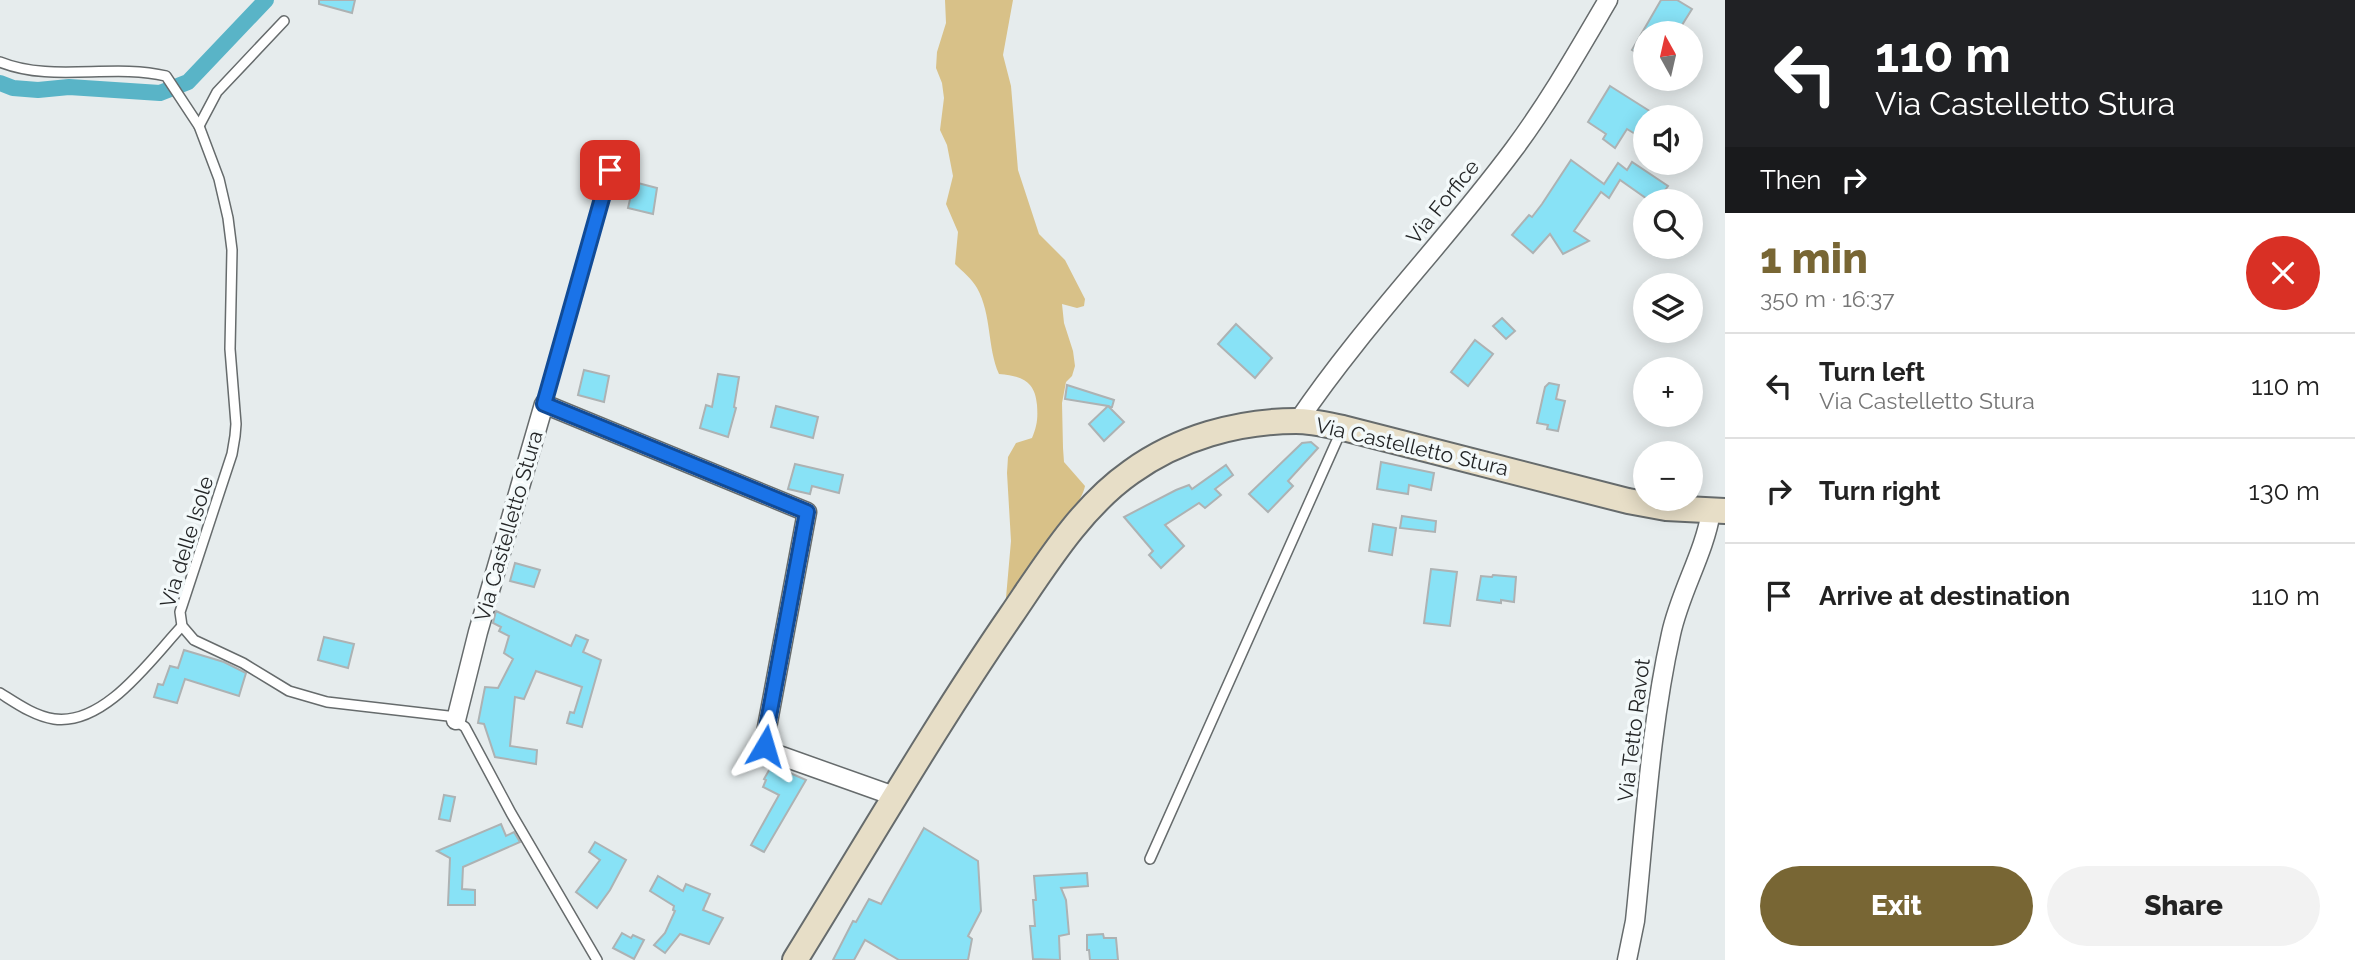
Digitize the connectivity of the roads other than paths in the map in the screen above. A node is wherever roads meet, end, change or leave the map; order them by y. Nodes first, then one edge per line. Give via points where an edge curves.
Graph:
1 (1608, 0) edge
2 (284, 20) dead end
3 (0, 62) edge
4 (199, 126) junction
5 (610, 170) dead end
6 (544, 404) junction
7 (1298, 421) junction
8 (1343, 428) junction
9 (1718, 512) edge
10 (182, 626) junction
11 (0, 693) edge
12 (456, 720) junction
13 (894, 796) junction
14 (1150, 859) dead end
15 (597, 960) edge
16 (795, 960) edge
17 (1627, 960) edge

1 - 7 street, Via Forfice via 1514,149 1331,373
2 - 4 lane via 217,92
3 - 4 lane, Via delle Isole via 37,71 142,70 166,76
4 - 10 lane, Via delle Isole via 219,180 232,250 236,424 232,454 180,612
5 - 6 lane
6 - 12 street, Via Castelletto Stura
6 - 13 street, Via Castelletto Stura via 807,512 765,746 773,753
7 - 8 street, Via Castelletto Stura
7 - 13 street, Via Castelletto Stura via 1252,424 1195,438 1159,454 1102,495 1028,590
8 - 9 street, Via Castelletto Stura via 1628,501
8 - 14 lane
9 - 17 street, Via Tetto Ravot via 1677,605 1664,666
10 - 11 lane via 119,693 73,719 52,719
10 - 12 lane, Via delle Isole via 194,640 289,691 327,702
12 - 15 lane via 465,727
13 - 16 street, Via Castelletto Stura

